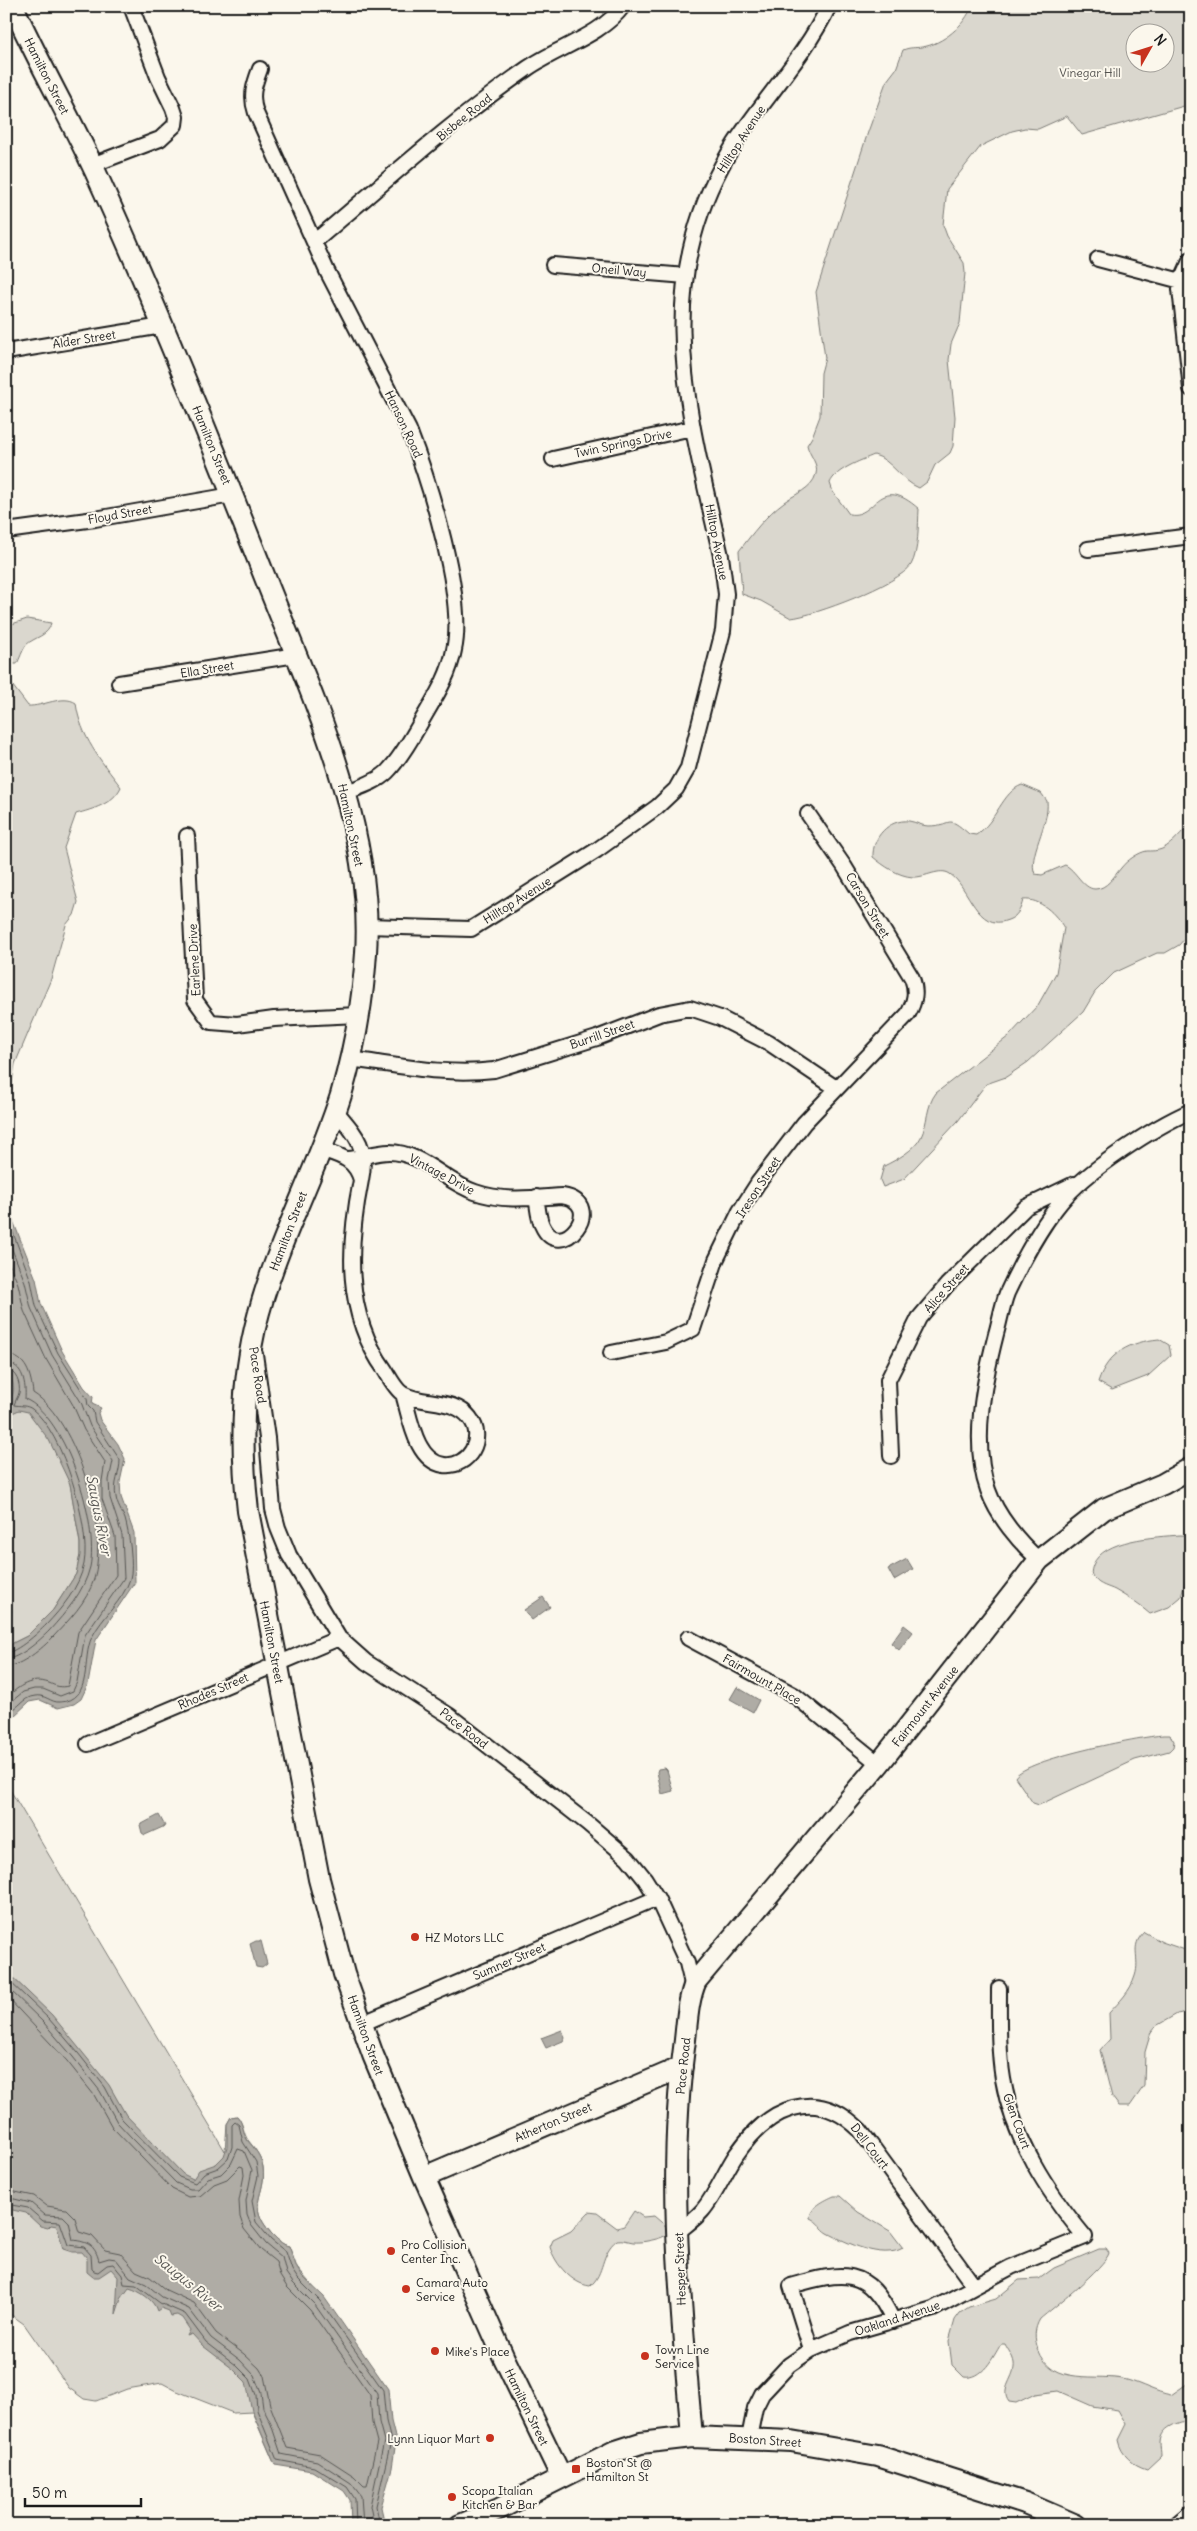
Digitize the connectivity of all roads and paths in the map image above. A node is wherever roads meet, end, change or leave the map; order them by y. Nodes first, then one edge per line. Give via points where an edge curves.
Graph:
1 (13, 6) edge
2 (130, 6) edge
3 (623, 6) edge
4 (829, 6) edge
5 (260, 69) dead end
6 (92, 165) junction
7 (314, 242) junction
8 (1098, 259) dead end
9 (1191, 259) edge
10 (553, 265) dead end
11 (686, 276) junction
12 (1181, 281) junction
13 (162, 326) junction
14 (6, 352) edge
15 (1191, 389) edge
16 (692, 428) junction
17 (553, 459) dead end
18 (232, 495) junction
19 (6, 531) edge
20 (1191, 536) edge
21 (1088, 549) dead end
22 (296, 655) junction
23 (118, 683) dead end
24 (347, 792) junction
25 (808, 814) dead end
26 (187, 836) dead end
27 (366, 926) junction
28 (914, 1001) joint
29 (358, 1015) junction
30 (349, 1059) junction
31 (836, 1088) junction
32 (335, 1110) junction
33 (1191, 1111) edge
34 (320, 1149) junction
35 (364, 1157) junction
36 (348, 1159) junction
37 (1090, 1176) junction
38 (361, 1180) junction
39 (536, 1197) dead end
40 (252, 1340) junction
41 (611, 1353) dead end
42 (403, 1394) junction
43 (891, 1456) dead end
44 (1191, 1468) edge
45 (1039, 1560) junction
46 (339, 1638) junction
47 (688, 1638) dead end
48 (276, 1664) junction
49 (88, 1744) dead end
50 (879, 1764) junction
51 (657, 1898) junction
52 (693, 1988) junction
53 (999, 1988) dead end
54 (361, 2024) junction
55 (682, 2067) junction
56 (679, 2100) joint
57 (424, 2177) junction
58 (679, 2232) junction
59 (1084, 2237) joint
60 (974, 2286) junction
61 (893, 2321) junction
62 (811, 2350) junction
63 (692, 2437) junction
64 (749, 2438) junction
65 (561, 2476) junction
66 (1191, 2516) edge
67 (1042, 2518) edge
68 (460, 2525) edge
69 (1076, 2525) edge
70 (1180, 2525) edge

1 - 6 main road, Hamilton Street
2 - 6 street via 176,117 174,125 160,139
3 - 7 street, Bisbee Road via 599,28 554,52 505,85
4 - 11 street, Hilltop Avenue via 719,171 695,229
5 - 7 street, Hanson Road via 252,101
6 - 13 main road, Hamilton Street
7 - 24 street, Hanson Road via 410,430 420,456 445,550 456,620 455,649 448,673 417,730 387,773
8 - 12 street
9 - 12 street
10 - 11 street, Oneil Way
11 - 16 street, Hilltop Avenue via 681,337
12 - 15 street
13 - 14 street, Alder Street
13 - 18 main road, Hamilton Street
16 - 17 street, Twin Springs Drive
16 - 27 street, Hilltop Avenue via 721,556 726,614 688,768 682,780 657,807 597,850 471,929
18 - 19 street, Floyd Street
18 - 22 main road, Hamilton Street
20 - 21 street
22 - 23 street, Ella Street
22 - 24 main road, Hamilton Street
24 - 27 main road, Hamilton Street via 361,868
25 - 28 street, Carson Street via 844,866 912,978 916,992
26 - 29 street, Earlene Drive via 195,1000 211,1022 237,1024
27 - 29 main road, Hamilton Street
28 - 31 street, Ireson Street via 905,1018
29 - 30 main road, Hamilton Street
30 - 31 street, Burrill Street via 439,1071 494,1070 597,1038 660,1014 690,1008 712,1014 769,1043
30 - 32 main road, Hamilton Street
31 - 41 street, Ireson Street via 774,1160 740,1211 716,1260 693,1329 666,1342
32 - 34 main road, Hamilton Street
32 - 35 street via 355,1136
33 - 37 street via 1157,1128
34 - 36 street
34 - 40 main road, Hamilton Street via 265,1294
35 - 36 street, Vintage Drive
35 - 38 street
35 - 39 street, Vintage Drive via 387,1152 403,1154 474,1192 505,1198
36 - 38 street
37 - 43 street, Alice Street via 1026,1207 947,1285 919,1318 888,1380
37 - 45 street via 1061,1202 1007,1294 983,1392 981,1455 988,1492 1014,1534
38 - 42 street via 351,1238 354,1298 369,1344
40 - 46 street, Pace Road via 278,1528 289,1555
40 - 48 main road, Hamilton Street via 244,1413 245,1484
42 - 42 street via 420,1447 427,1457 437,1464 449,1465 461,1462 470,1454 476,1444 476,1432 469,1416 459,1408
44 - 45 main road, Fairmount Avenue via 1163,1484 1108,1506
45 - 50 main road, Fairmount Avenue
46 - 48 street, Rhodes Street
46 - 51 street, Pace Road via 366,1662 442,1710 587,1823 634,1864
47 - 50 street, Fairmount Place via 794,1695
48 - 49 street, Rhodes Street
48 - 54 main road, Hamilton Street via 329,1920
50 - 52 main road, Fairmount Avenue via 702,1972
51 - 52 street, Pace Road via 686,1963
51 - 54 street, Sumner Street
52 - 55 main road, Pace Road
53 - 59 street, Glen Court via 1000,2056 1014,2120 1039,2173
54 - 57 main road, Hamilton Street
55 - 56 main road, Pace Road
55 - 57 main road, Atherton Street
56 - 58 main road, Hesper Street
57 - 65 main road, Hamilton Street
58 - 60 street, Dell Court via 704,2209 737,2154 762,2126 783,2112 798,2107 825,2106 846,2117 866,2136
58 - 63 main road, Hesper Street via 682,2319
59 - 60 street, Oakland Avenue via 1028,2259
60 - 61 street, Oakland Avenue via 933,2308
61 - 62 street, Oakland Avenue via 850,2333
61 - 62 street via 880,2295 859,2280 829,2276 791,2286
62 - 64 street, Oakland Avenue via 789,2365 764,2391 755,2408
63 - 64 main road, Boston Street
63 - 65 main road, Boston Street via 632,2445
64 - 67 main road, Boston Street via 828,2446 878,2456
65 - 68 main road, Boston Street via 499,2509
66 - 70 main road
67 - 69 main road, Boston Street

